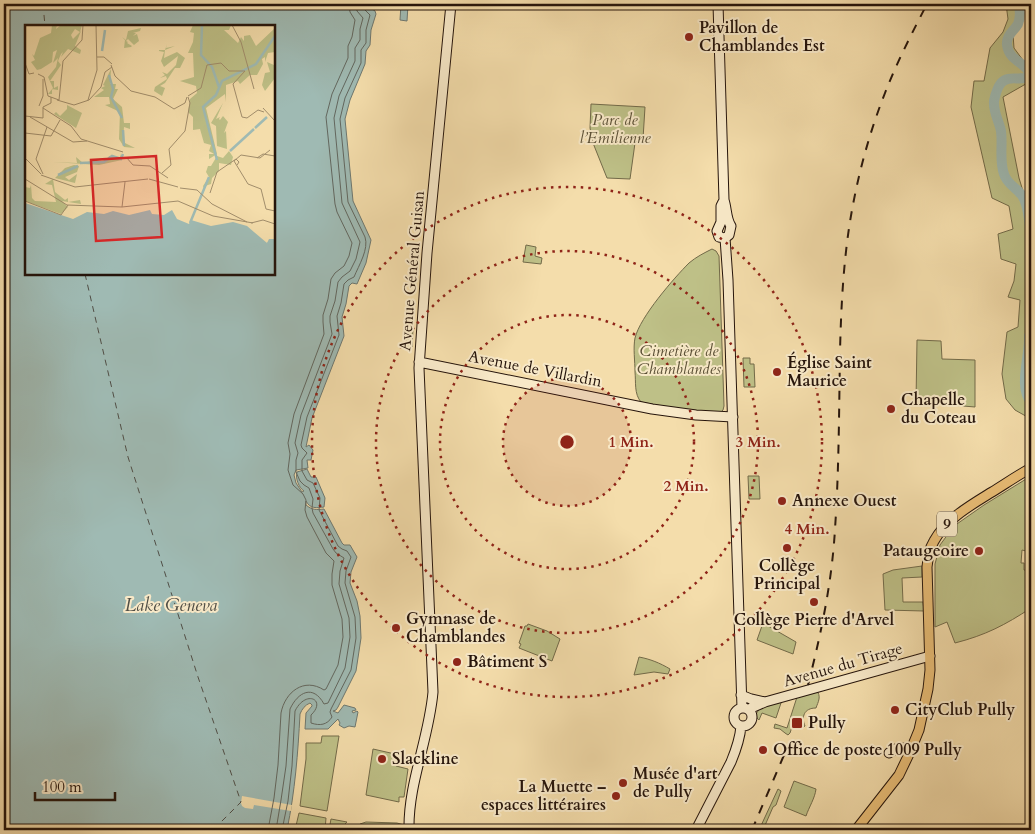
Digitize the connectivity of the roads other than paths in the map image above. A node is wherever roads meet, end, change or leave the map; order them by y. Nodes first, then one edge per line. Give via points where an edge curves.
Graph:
1 (451, 4) edge
2 (718, 4) edge
3 (420, 362) junction
4 (733, 417) junction
5 (1031, 468) edge
6 (930, 656) junction
7 (741, 695) junction
8 (765, 702) junction
9 (745, 709) junction
10 (741, 726) junction
11 (912, 748) junction
12 (906, 760) junction
13 (409, 830) edge
14 (696, 830) edge
15 (856, 830) edge

1 - 3 street, Avenue Général Guisan
2 - 4 street via 724,200 727,207 724,222 731,226 730,235 725,238
3 - 4 street, Avenue de Villardin via 644,407
3 - 13 street, Avenue Général Guisan via 433,688 428,725 412,786
4 - 7 street
5 - 6 main road, 9 via 949,522 934,540 927,567
6 - 8 street, Avenue du Tirage
6 - 11 main road, 9 via 928,689
7 - 8 street, Avenue du Tirage
7 - 9 street
8 - 9 street, Avenue du Tirage
9 - 10 street via 736,712 734,718
9 - 10 street via 752,715 751,721
10 - 14 street via 731,762
11 - 12 main road, 9
11 - 12 street via 893,751 904,754
12 - 15 main road, 9 via 899,775

